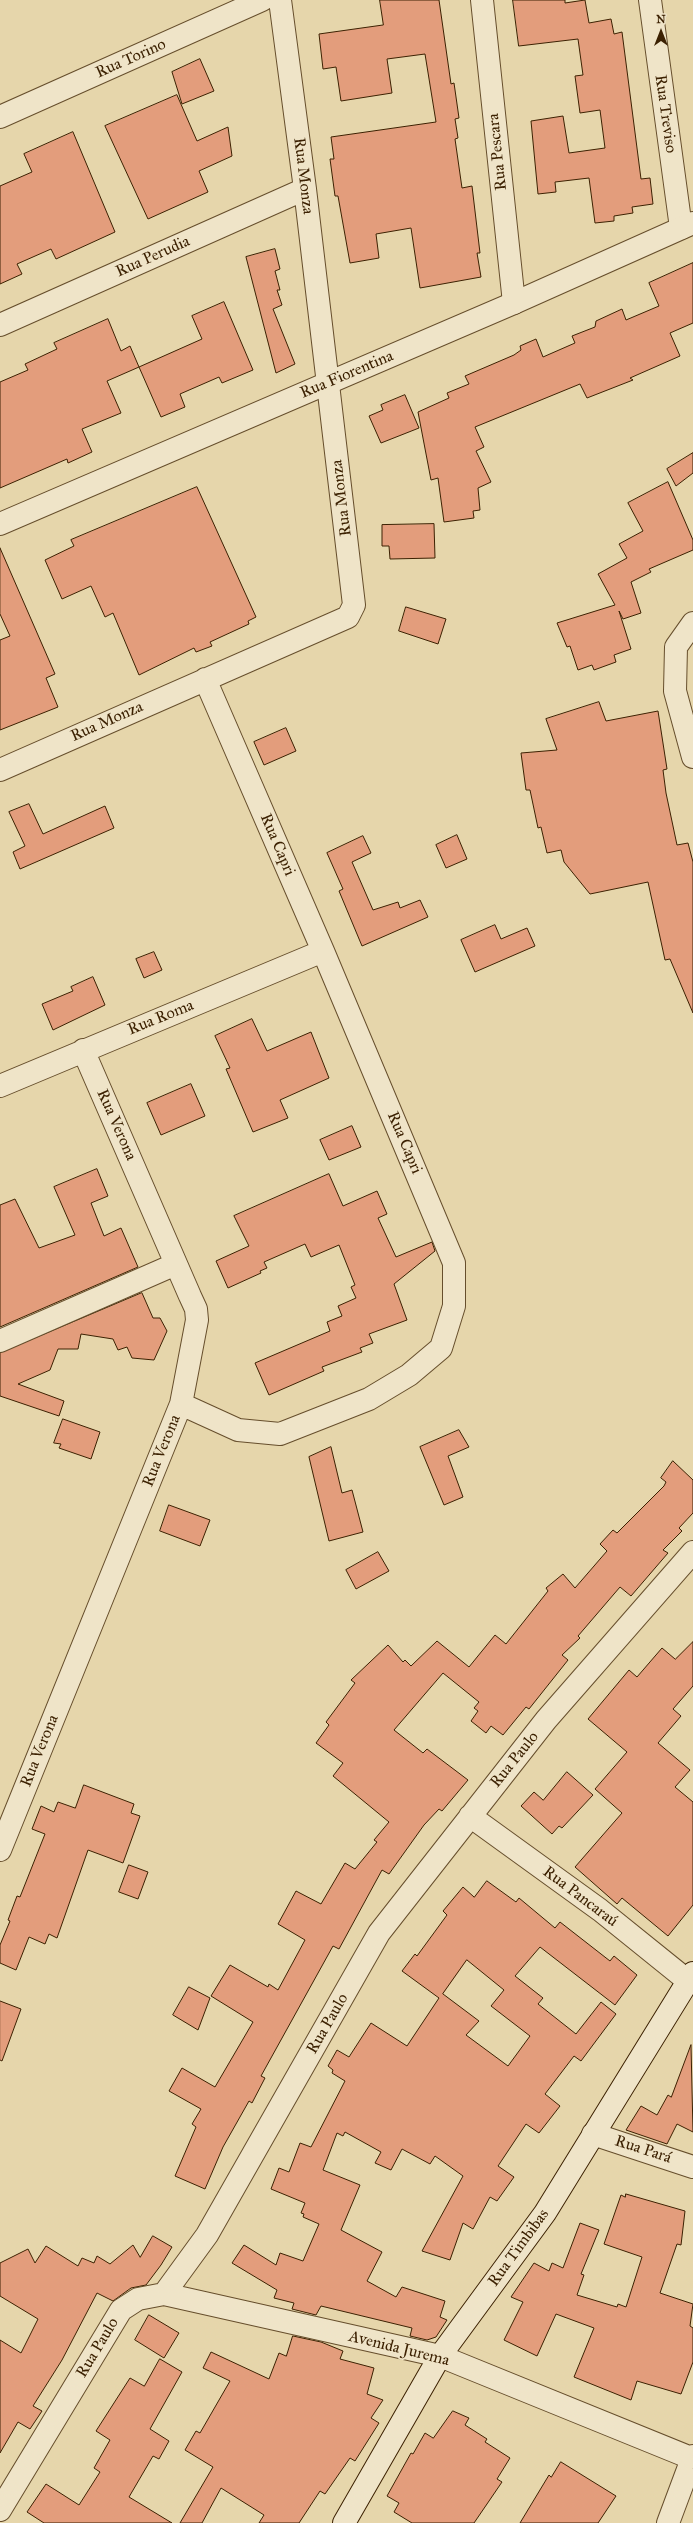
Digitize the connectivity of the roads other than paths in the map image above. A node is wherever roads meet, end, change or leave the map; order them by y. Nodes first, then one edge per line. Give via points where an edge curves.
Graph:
1 (262, 0) edge
2 (280, 0) edge
3 (482, 0) edge
4 (650, 0) edge
5 (0, 117) edge
6 (305, 189) junction
7 (687, 225) edge
8 (514, 303) junction
9 (0, 325) edge
10 (329, 383) junction
11 (0, 524) edge
12 (693, 623) edge
13 (205, 679) junction
14 (693, 757) edge
15 (0, 770) edge
16 (323, 952) junction
17 (83, 1050) junction
18 (0, 1086) edge
19 (176, 1264) junction
20 (0, 1341) edge
21 (181, 1404) junction
22 (693, 1552) edge
23 (470, 1816) junction
24 (0, 1850) edge
25 (690, 1977) edge
26 (592, 2134) junction
27 (693, 2167) edge
28 (164, 2294) junction
29 (440, 2356) junction
30 (692, 2457) edge
31 (0, 2510) edge
32 (344, 2523) edge
33 (668, 2523) edge

1 - 5 street, Rua Torino
2 - 6 street, Rua Monza
3 - 8 street, Rua Pescara
4 - 7 street, Rua Treviso
6 - 9 street, Rua Perudia
6 - 10 street, Rua Monza
7 - 8 street, Rua Fiorentina
8 - 10 street, Rua Fiorentina
10 - 11 street, Rua Fiorentina
10 - 13 street, Rua Monza via 354,605 348,616
12 - 14 street via 676,647 675,684
13 - 15 street, Rua Monza
13 - 16 street, Rua Capri
16 - 17 street, Rua Roma
16 - 21 street, Rua Capri via 454,1263 454,1306 450,1320 441,1348 409,1375 370,1399 280,1434 238,1430
17 - 18 street, Rua Roma
17 - 19 street, Rua Verona
19 - 20 street
19 - 21 street, Rua Verona via 196,1309 197,1320
21 - 24 street, Rua Verona
22 - 23 street, Rua Paulo via 546,1720
23 - 25 street, Rua Pancaraú
23 - 28 street, Rua Paulo via 379,1933 207,2236
25 - 26 street, Rua Timbibas
26 - 27 street, Rua Pará
26 - 29 street, Rua Timbibas via 546,2213
28 - 29 street, Avenida Jurema
28 - 31 street, Rua Paulo via 138,2299 120,2310
29 - 30 street, Avenida Jurema
29 - 32 street, Rua Timbibas
30 - 33 street

